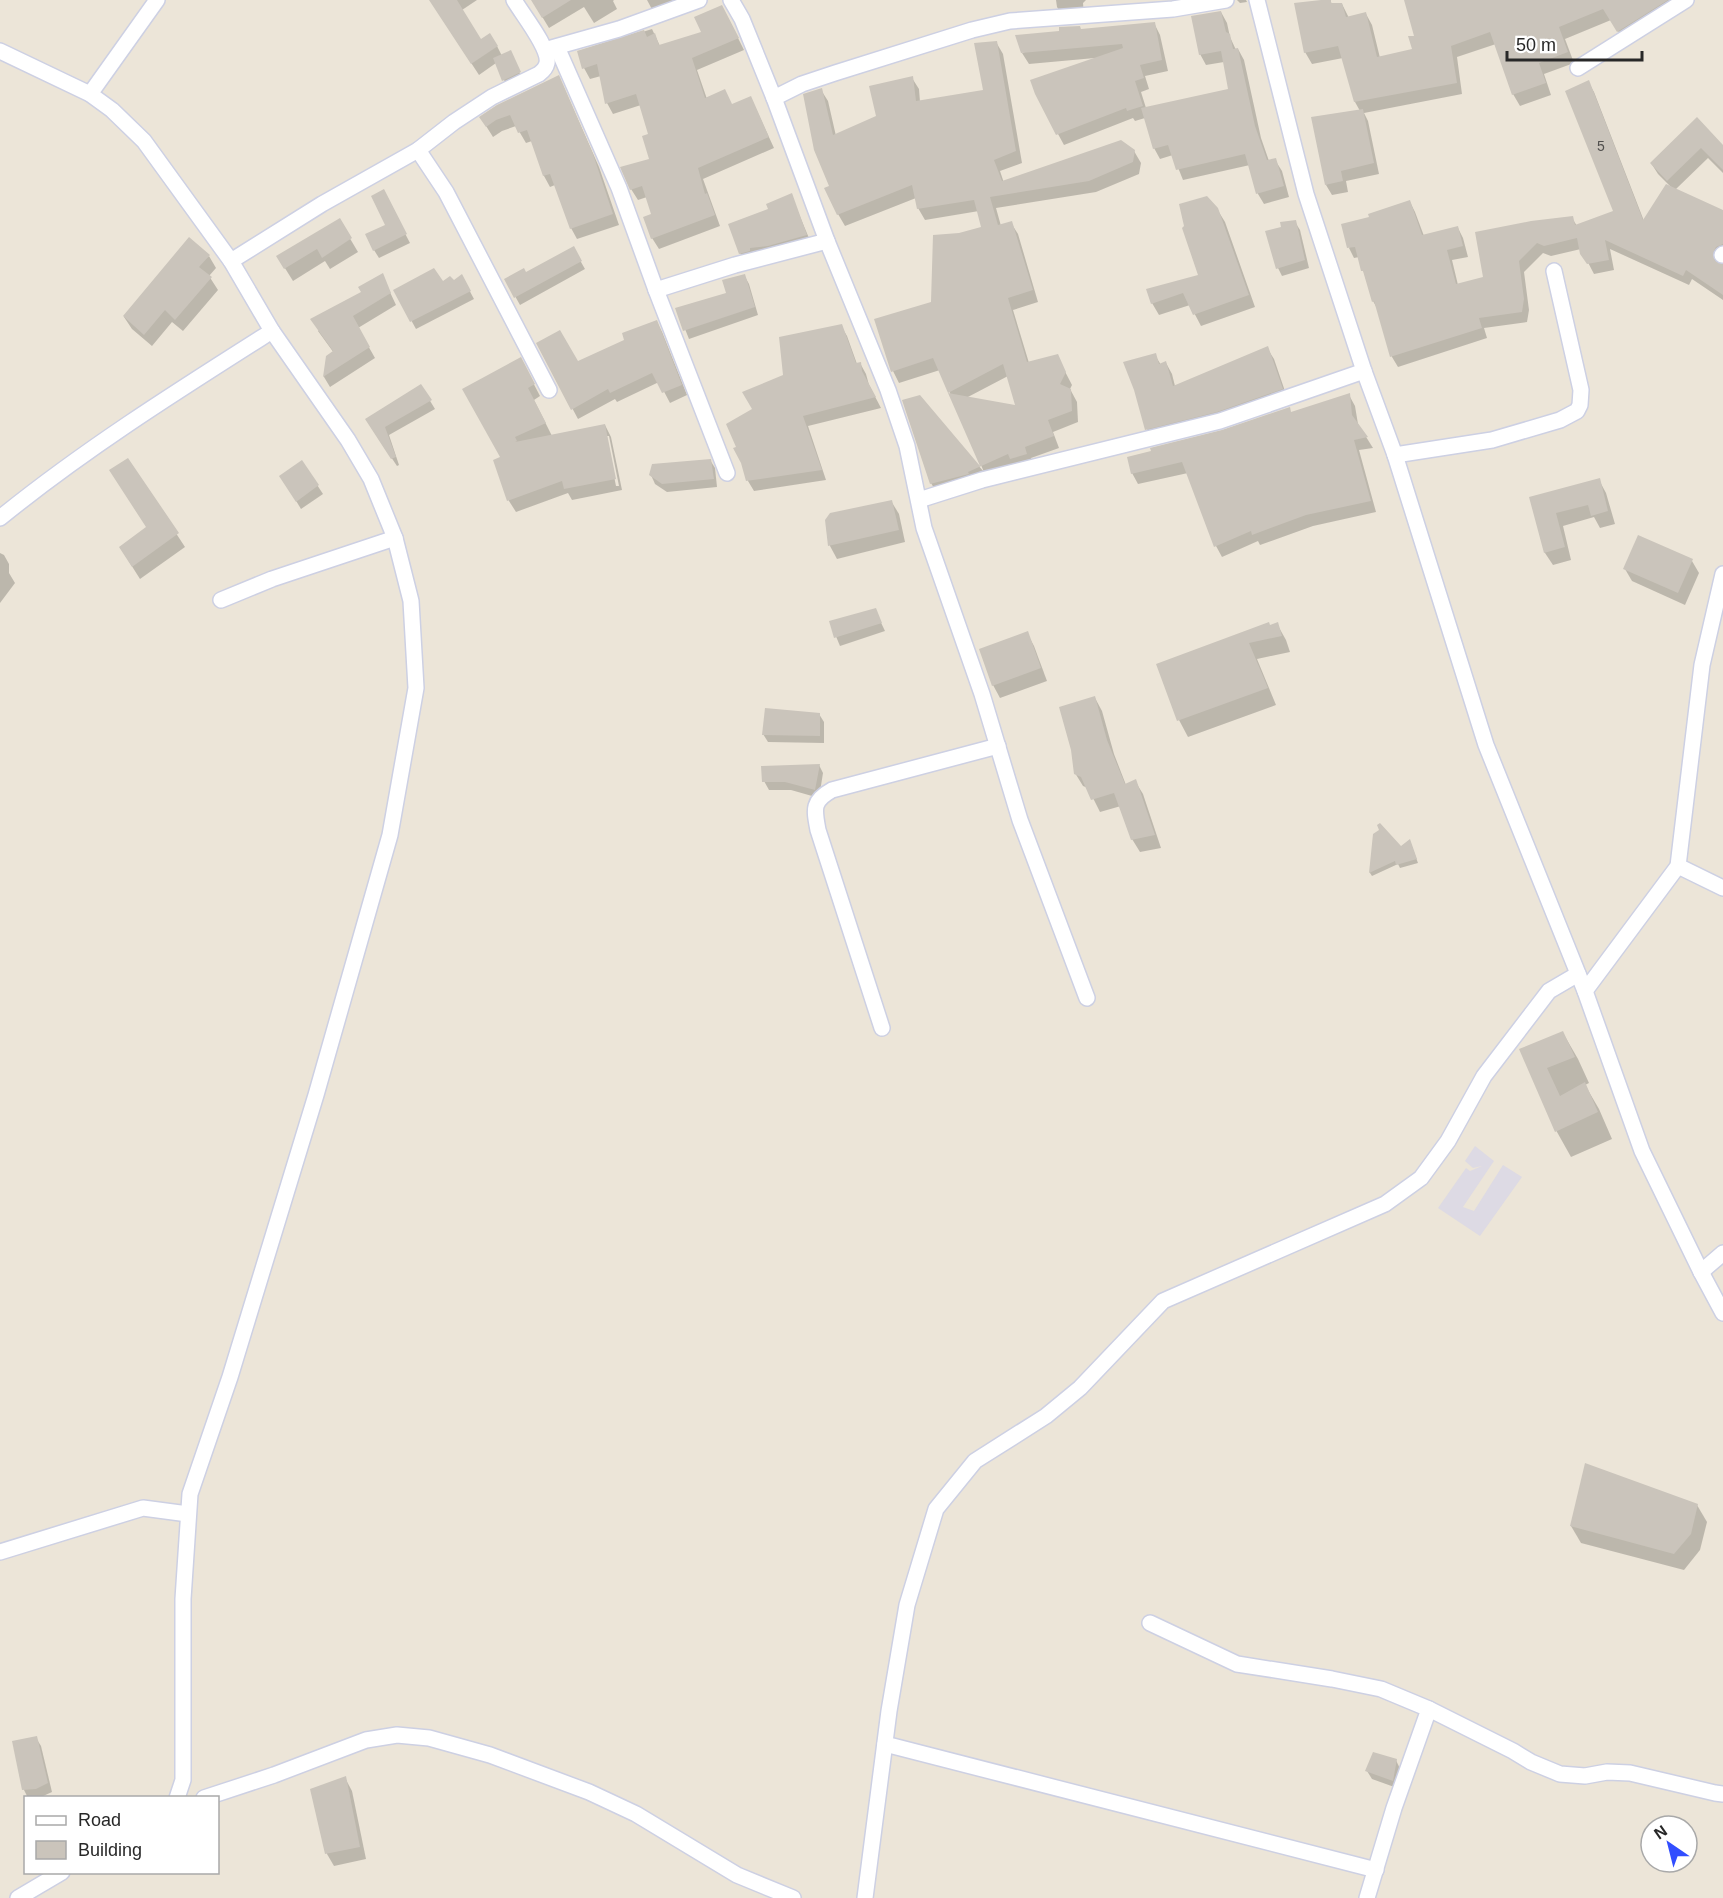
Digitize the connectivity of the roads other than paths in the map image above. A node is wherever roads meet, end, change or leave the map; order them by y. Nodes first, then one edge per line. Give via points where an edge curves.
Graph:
1 (157, 0) edge
2 (514, 0) edge
3 (699, 0) edge
4 (731, 0) edge
5 (1226, 0) edge
6 (1257, 0) edge
7 (1686, 0) edge
8 (551, 48) junction
9 (0, 51) edge
10 (1578, 68) dead end
11 (90, 94) junction
12 (774, 98) junction
13 (418, 150) junction
14 (827, 241) junction
15 (231, 261) junction
16 (1554, 271) dead end
17 (656, 290) junction
18 (272, 331) junction
19 (1364, 371) junction
20 (549, 390) dead end
21 (1395, 455) junction
22 (727, 473) dead end
23 (919, 500) junction
24 (0, 518) edge
25 (395, 538) junction
26 (1723, 574) edge
27 (221, 600) dead end
28 (998, 746) junction
29 (1678, 866) junction
30 (1723, 888) edge
31 (1578, 974) junction
32 (1585, 991) junction
33 (1087, 998) dead end
34 (882, 1028) dead end
35 (1723, 1253) edge
36 (1701, 1272) junction
37 (1723, 1313) edge
38 (188, 1514) junction
39 (0, 1552) edge
40 (1150, 1623) dead end
41 (1429, 1709) junction
42 (885, 1744) junction
43 (1723, 1794) edge
44 (177, 1796) edge
45 (207, 1796) edge
46 (1376, 1870) junction
47 (59, 1874) edge
48 (18, 1898) edge
49 (793, 1898) edge
50 (865, 1898) edge
51 (1367, 1898) edge

1 - 11 street
2 - 8 street
3 - 8 street
4 - 12 street
5 - 12 street via 1173,9 1010,21 835,73
6 - 19 street via 1306,194
7 - 10 street
8 - 13 street via 539,74 492,97
8 - 17 street via 618,188
9 - 11 street
11 - 15 street via 144,141
12 - 14 street
13 - 15 street
13 - 20 street via 446,192
14 - 17 street
14 - 23 street via 888,390 907,446
15 - 18 street
16 - 21 street via 1581,390 1577,411 1560,420 1492,440
17 - 22 street
18 - 24 street via 163,401
18 - 25 street via 348,440 371,479
19 - 21 street
19 - 23 street via 1220,421 982,480
21 - 31 street via 1486,745
23 - 28 street via 924,528
25 - 27 street
25 - 38 street via 411,601 416,688 390,835 316,1095 190,1494
26 - 29 street via 1702,665
28 - 33 street via 1020,820
28 - 34 street via 832,790 821,796 814,809
29 - 30 street
29 - 32 street
31 - 32 street
31 - 42 street via 1549,992 1484,1076 1448,1142 1421,1178 1385,1204 1163,1301 1080,1388 1046,1416 975,1461 936,1509 907,1605
32 - 36 street via 1642,1151
35 - 36 street
36 - 37 street
38 - 39 street via 143,1508
38 - 44 street via 183,1599 183,1780
40 - 41 street via 1237,1664 1381,1689
41 - 43 street via 1560,1774 1630,1773
41 - 46 street
42 - 46 street
42 - 50 street
45 - 49 street via 366,1740 397,1735 429,1738 490,1755 589,1792 636,1814 737,1875
46 - 51 street
47 - 48 street

